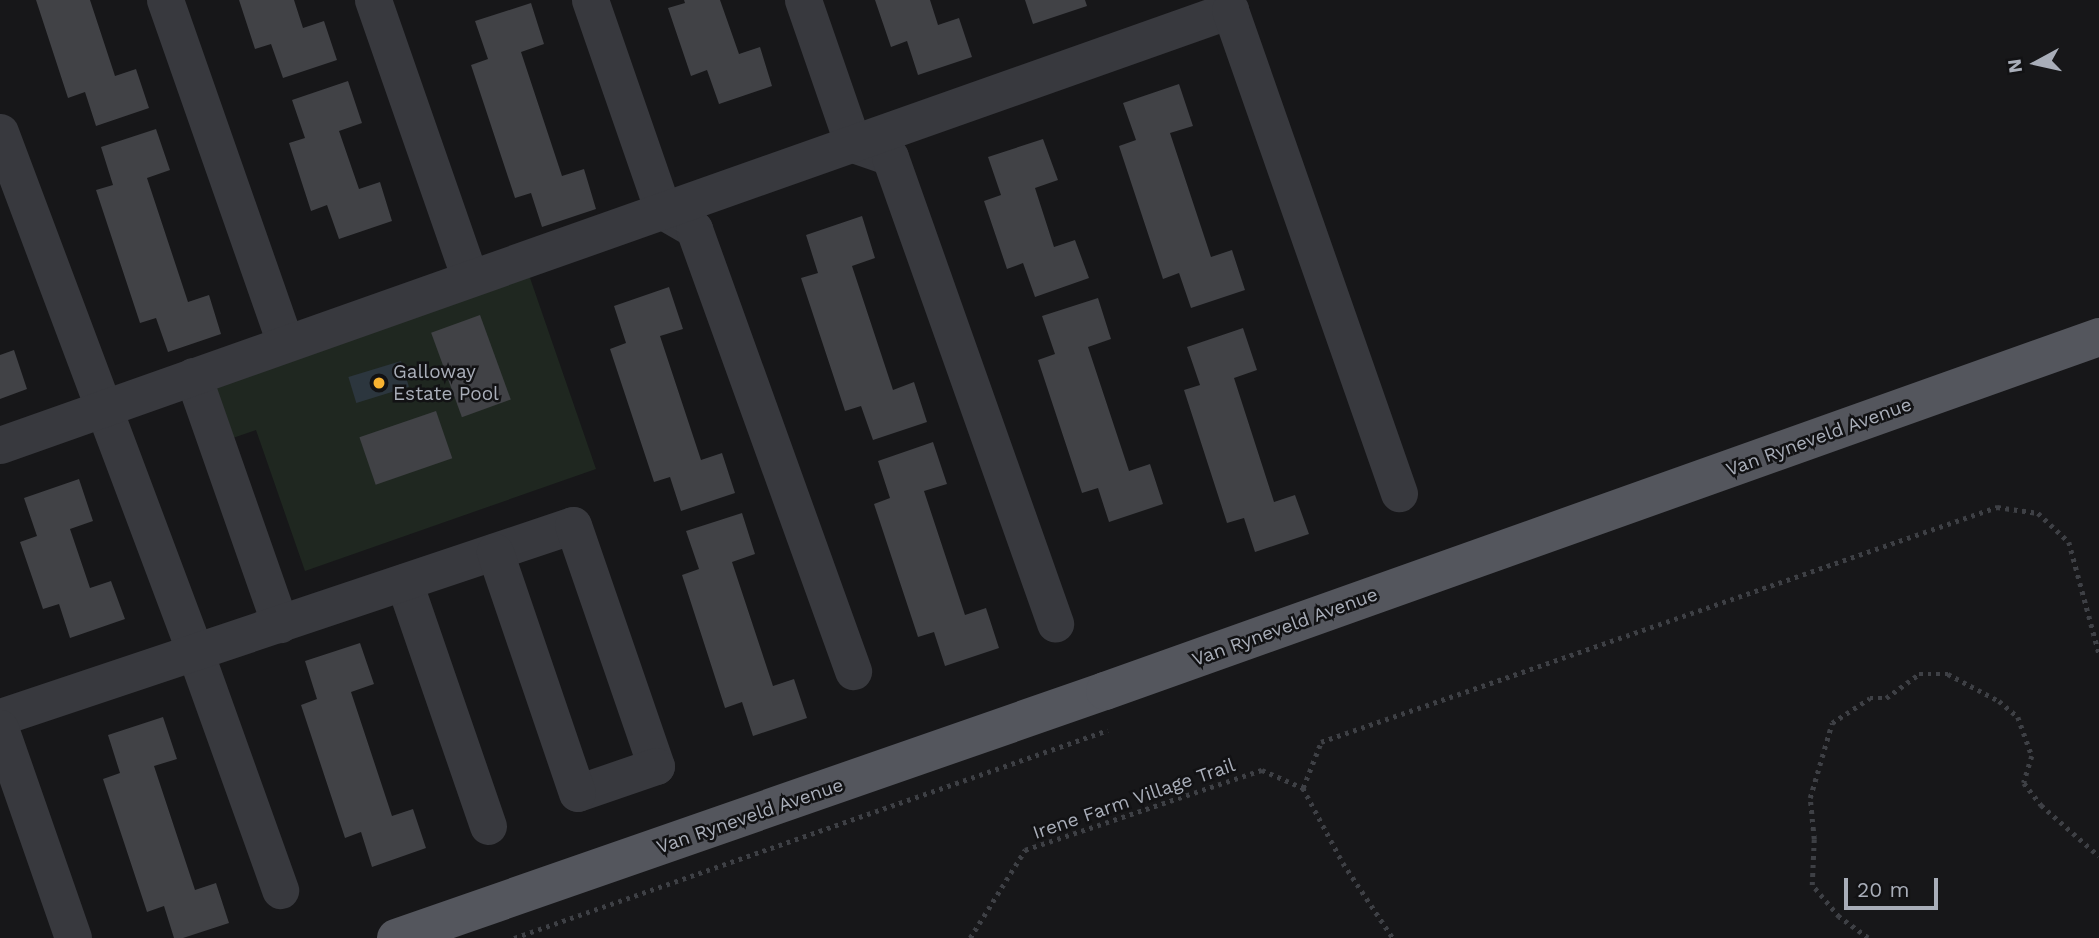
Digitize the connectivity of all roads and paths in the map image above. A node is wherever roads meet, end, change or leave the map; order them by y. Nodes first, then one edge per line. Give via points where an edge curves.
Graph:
1 (165, 0) edge
2 (373, 0) edge
3 (590, 0) edge
4 (803, 0) edge
5 (1167, 15) edge
6 (0, 132) edge
7 (853, 144) junction
8 (663, 211) junction
9 (470, 278) junction
10 (2099, 337) edge
11 (285, 343) junction
12 (193, 376) junction
13 (102, 409) junction
14 (0, 445) edge
15 (1399, 493) dead end
16 (495, 552) junction
17 (404, 582) junction
18 (280, 624) junction
19 (1055, 624) dead end
20 (195, 652) junction
21 (2099, 653) edge
22 (853, 671) dead end
23 (0, 717) edge
24 (0, 728) edge
25 (1303, 788) junction
26 (488, 827) dead end
27 (2099, 856) edge
28 (280, 890) dead end
29 (469, 914) junction
30 (73, 938) edge
31 (396, 938) edge
32 (418, 938) edge
33 (970, 938) edge
34 (1393, 938) edge
35 (1868, 938) edge

1 - 11 street
2 - 9 street
3 - 8 street
4 - 7 street
5 - 7 street
5 - 15 street via 1230,10
6 - 13 street
7 - 8 street
7 - 19 street via 890,157
8 - 9 street
8 - 22 street via 694,229
9 - 11 street
10 - 29 main road, Van Ryneveld Avenue
11 - 12 street
12 - 13 street
12 - 18 street
13 - 14 street
13 - 20 street
16 - 16 street via 573,525 656,766 577,793
16 - 17 street
17 - 18 street
17 - 26 street
18 - 20 street
20 - 23 street
20 - 28 street
21 - 25 path via 2070,542 2038,513 1997,507 1321,742
24 - 30 street
25 - 33 path, Irene Farm Village Trail via 1262,770 1025,850
25 - 34 path via 1343,863
27 - 35 path via 2041,805 2024,782 2032,756 2018,717 1999,701 1948,674 1919,674 1886,698 1870,698 1832,723 1811,798 1812,885 1839,917
29 - 31 main road, Van Ryneveld Avenue
29 - 32 main road, Van Ryneveld Avenue

